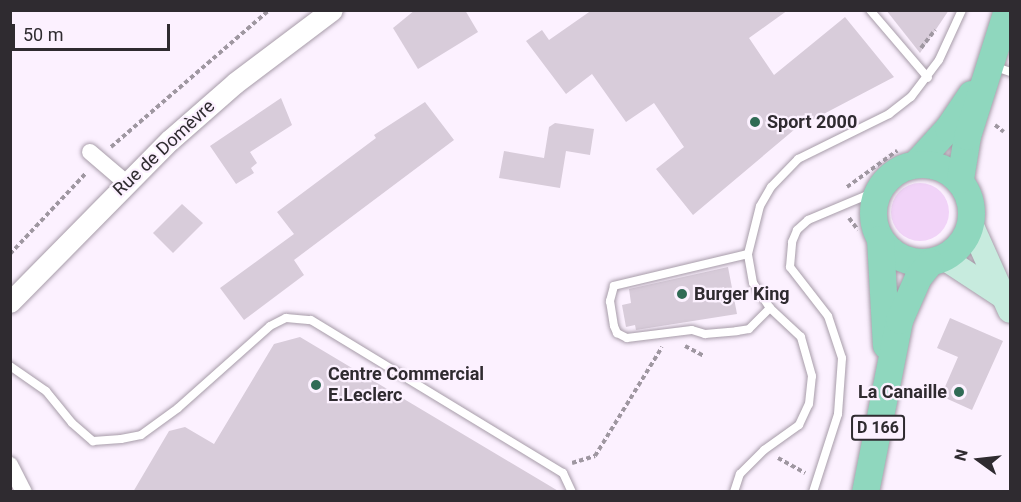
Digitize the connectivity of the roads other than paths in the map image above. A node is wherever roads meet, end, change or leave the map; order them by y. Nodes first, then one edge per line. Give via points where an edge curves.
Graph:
1 (332, 10) edge
2 (870, 10) edge
3 (962, 10) edge
4 (1007, 10) edge
5 (1000, 69) edge
6 (928, 78) junction
7 (94, 155) road end
8 (908, 157) junction
9 (960, 179) junction
10 (125, 182) junction
11 (878, 191) junction
12 (971, 224) junction
13 (870, 236) junction
14 (748, 254) junction
15 (937, 260) junction
16 (10, 302) edge
17 (1008, 304) edge
18 (770, 308) junction
19 (888, 364) junction
20 (10, 366) edge
21 (10, 465) edge
22 (24, 492) edge
23 (572, 492) edge
24 (734, 492) edge
25 (813, 492) edge
26 (865, 492) edge

1 - 10 street, Rue de Domèvre via 235,83
2 - 6 lane
3 - 6 lane
4 - 5 main road
5 - 8 main road via 948,128
5 - 9 main road via 975,113
6 - 14 lane via 889,114 798,159 771,187 760,206
7 - 10 street
8 - 9 main road via 947,169
8 - 11 main road
9 - 12 main road via 968,193
10 - 16 street, Rue de Domèvre
11 - 13 main road
11 - 25 lane via 808,220 797,230 790,254 790,267 828,316 842,358 838,414
12 - 15 main road via 965,238
12 - 17 main road
13 - 15 main road via 897,255
13 - 19 main road, D 166
14 - 18 lane via 753,283
14 - 18 lane via 614,286 610,301 617,333 627,338 692,330 705,334 749,329
15 - 17 main road
15 - 19 main road, D 166 via 918,277 899,320
18 - 24 lane via 801,337 808,354 812,376 809,404 799,425 764,450 740,474
19 - 26 main road, D 166
20 - 23 lane via 46,391 93,441 121,439 141,435 178,408 270,326 296,317 311,320 563,473
21 - 22 street

